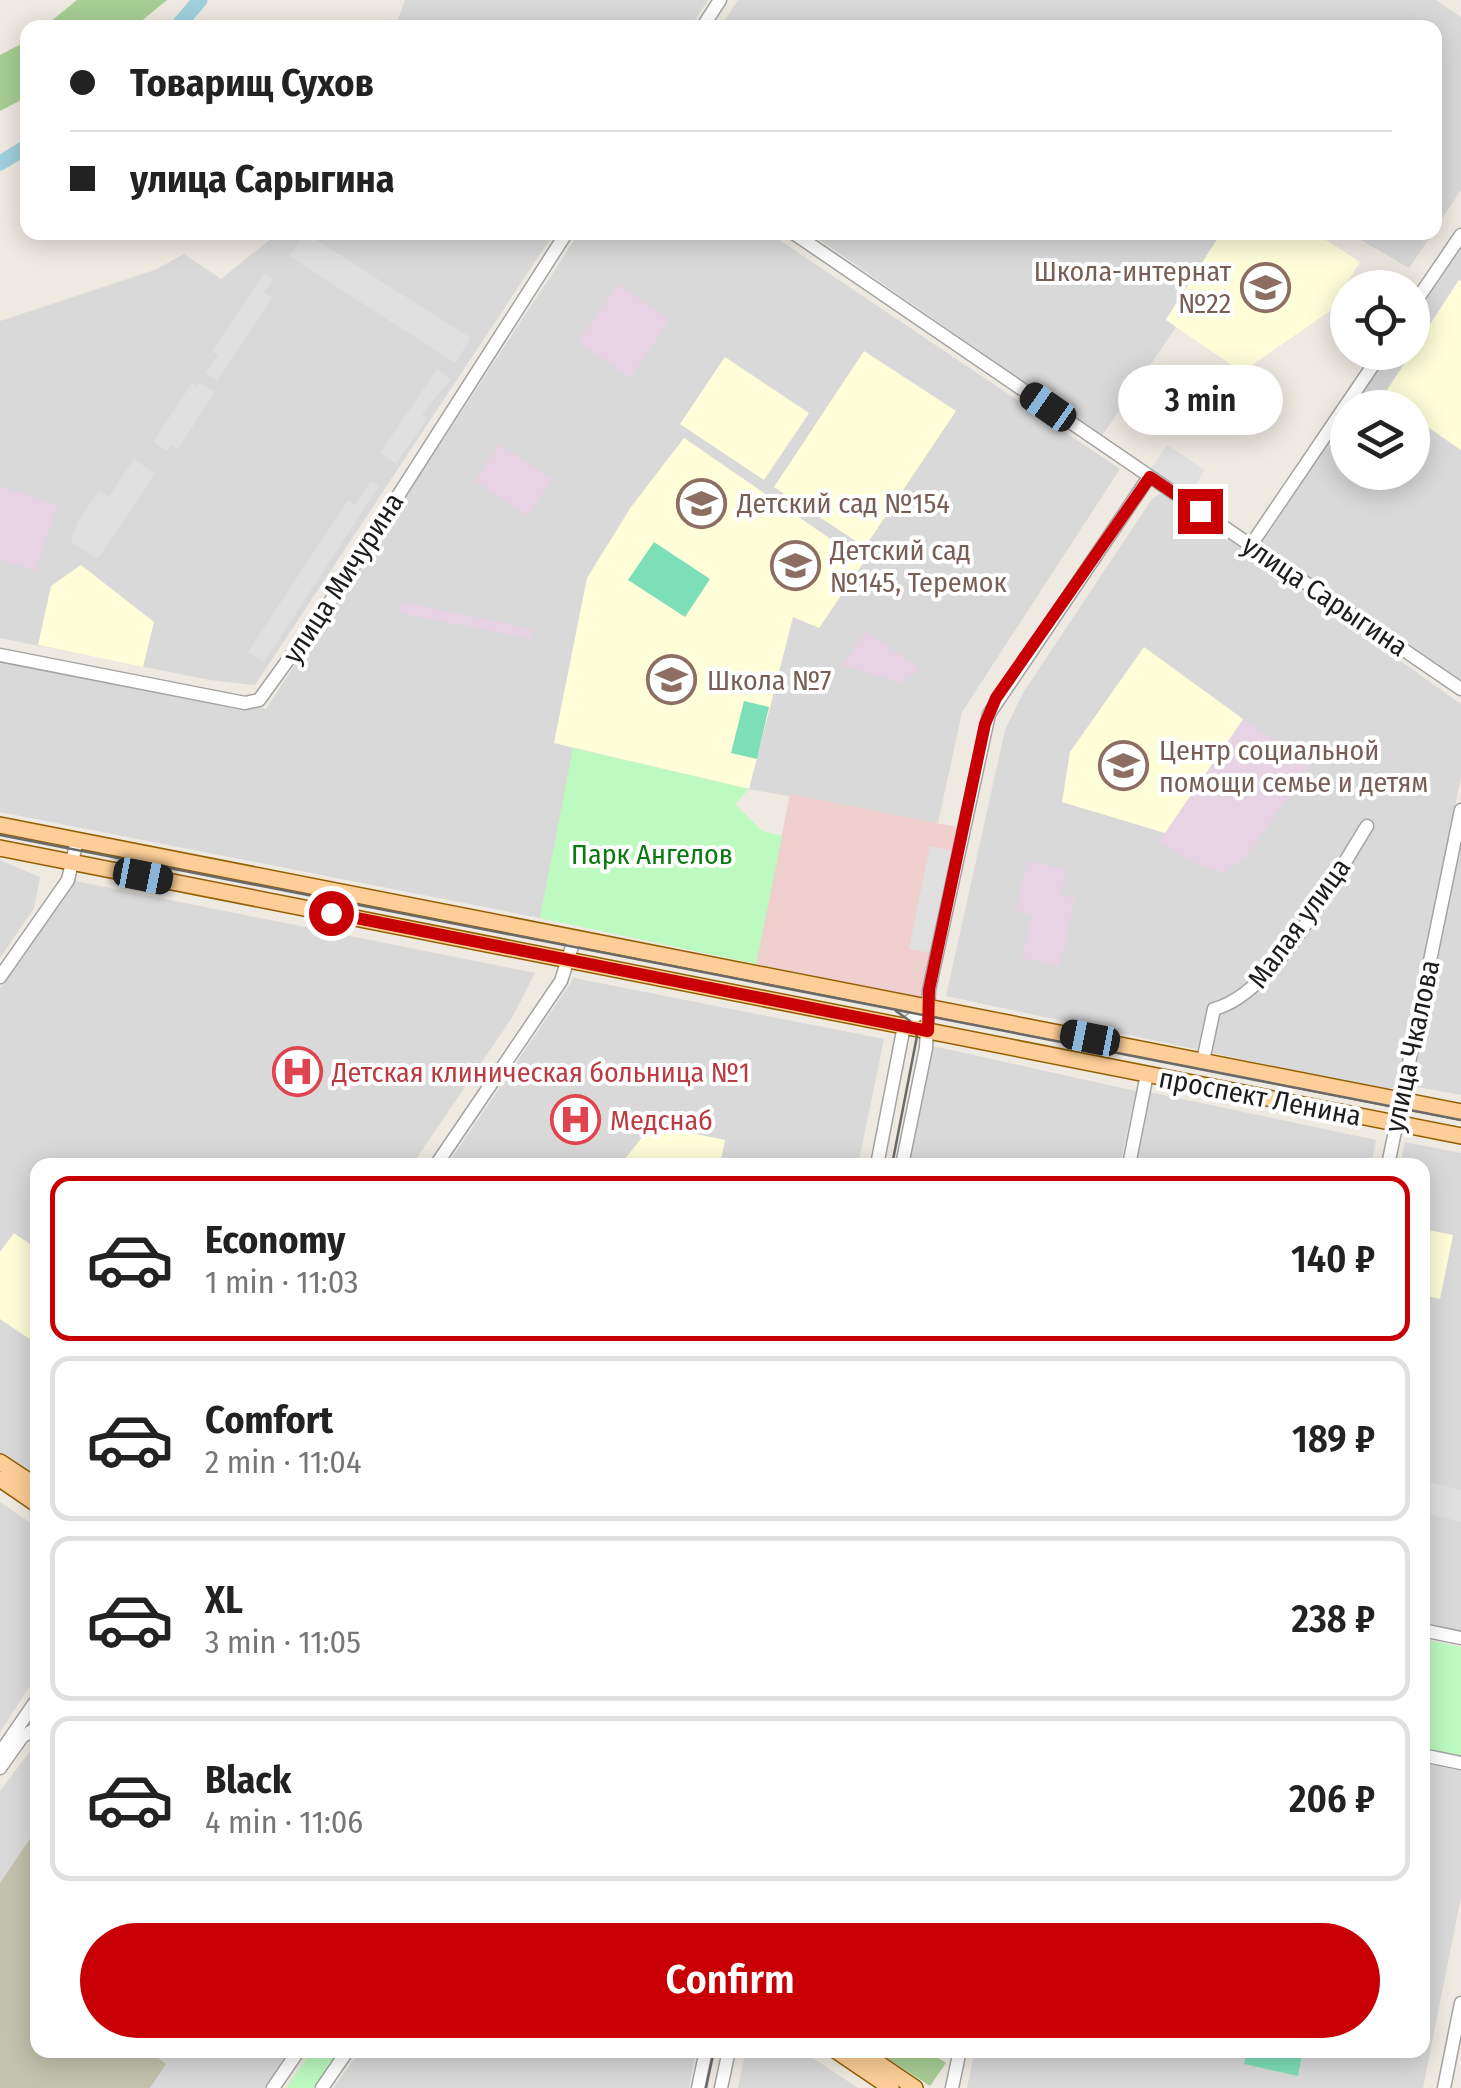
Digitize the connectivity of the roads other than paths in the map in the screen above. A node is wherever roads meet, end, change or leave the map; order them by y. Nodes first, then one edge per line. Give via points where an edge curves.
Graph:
1 (1461, 235) edge
2 (562, 240) edge
3 (813, 240) edge
4 (1430, 281) edge
5 (1370, 370) edge
6 (1150, 477) junction
7 (1251, 545) junction
8 (0, 655) edge
9 (1461, 689) edge
10 (1461, 810) edge
11 (0, 825) edge
12 (1367, 826) dead end
13 (77, 840) junction
14 (0, 848) edge
15 (72, 862) junction
16 (575, 937) junction
17 (569, 959) junction
18 (0, 977) edge
19 (926, 1006) junction
20 (904, 1026) junction
21 (928, 1031) junction
22 (1203, 1061) junction
23 (1146, 1074) junction
24 (1400, 1100) junction
25 (1461, 1112) edge
26 (1396, 1123) junction
27 (1461, 1136) edge
28 (441, 1158) edge
29 (878, 1158) edge
30 (903, 1158) edge
31 (1130, 1158) edge
32 (1389, 1158) edge
33 (0, 1462) edge
34 (0, 1479) edge
35 (30, 1483) edge
36 (30, 1499) edge
37 (1430, 1632) edge
38 (1461, 1638) edge
39 (30, 1710) edge
40 (30, 1732) edge
41 (0, 1753) edge
42 (1430, 1757) edge
43 (1461, 1763) edge
44 (0, 1768) edge
45 (1461, 2003) edge
46 (294, 2058) edge
47 (343, 2058) edge
48 (704, 2058) edge
49 (727, 2058) edge
50 (847, 2058) edge
51 (871, 2058) edge
52 (958, 2058) edge
53 (273, 2088) edge
54 (322, 2088) edge
55 (698, 2088) edge
56 (721, 2088) edge
57 (891, 2088) edge
58 (915, 2088) edge
59 (952, 2088) edge
60 (1444, 2088) edge

1 - 4 street
2 - 8 street, улица Мичурина via 330,602 259,700 244,703
3 - 6 street, улица Сарыгина
5 - 7 street
6 - 7 street, улица Сарыгина
6 - 19 street via 989,714
7 - 9 street, улица Сарыгина
10 - 24 street, улица Чкалова
11 - 13 main road, проспект Ленина
12 - 22 street, Малая улица via 1252,991 1214,1008
13 - 15 street
13 - 16 main road, проспект Ленина
14 - 15 main road, проспект Ленина
15 - 17 main road, проспект Ленина
15 - 18 street via 68,880
16 - 17 street
16 - 19 main road, проспект Ленина
17 - 20 main road, проспект Ленина
17 - 28 street via 561,981
19 - 20 street
19 - 21 street
19 - 22 main road, проспект Ленина
20 - 21 main road, проспект Ленина
20 - 29 street
21 - 23 main road, проспект Ленина
21 - 30 street
22 - 24 main road, проспект Ленина
23 - 26 main road, проспект Ленина
23 - 31 street
24 - 25 main road, проспект Ленина
24 - 26 street, улица Чкалова
26 - 27 main road, проспект Ленина
26 - 32 street, улица Чкалова
33 - 35 main road
34 - 36 main road
37 - 38 street
39 - 41 street
40 - 44 street
42 - 43 street
45 - 60 street
46 - 53 street
47 - 54 street
48 - 55 street
49 - 56 street
50 - 57 main road
51 - 58 main road
52 - 59 street

